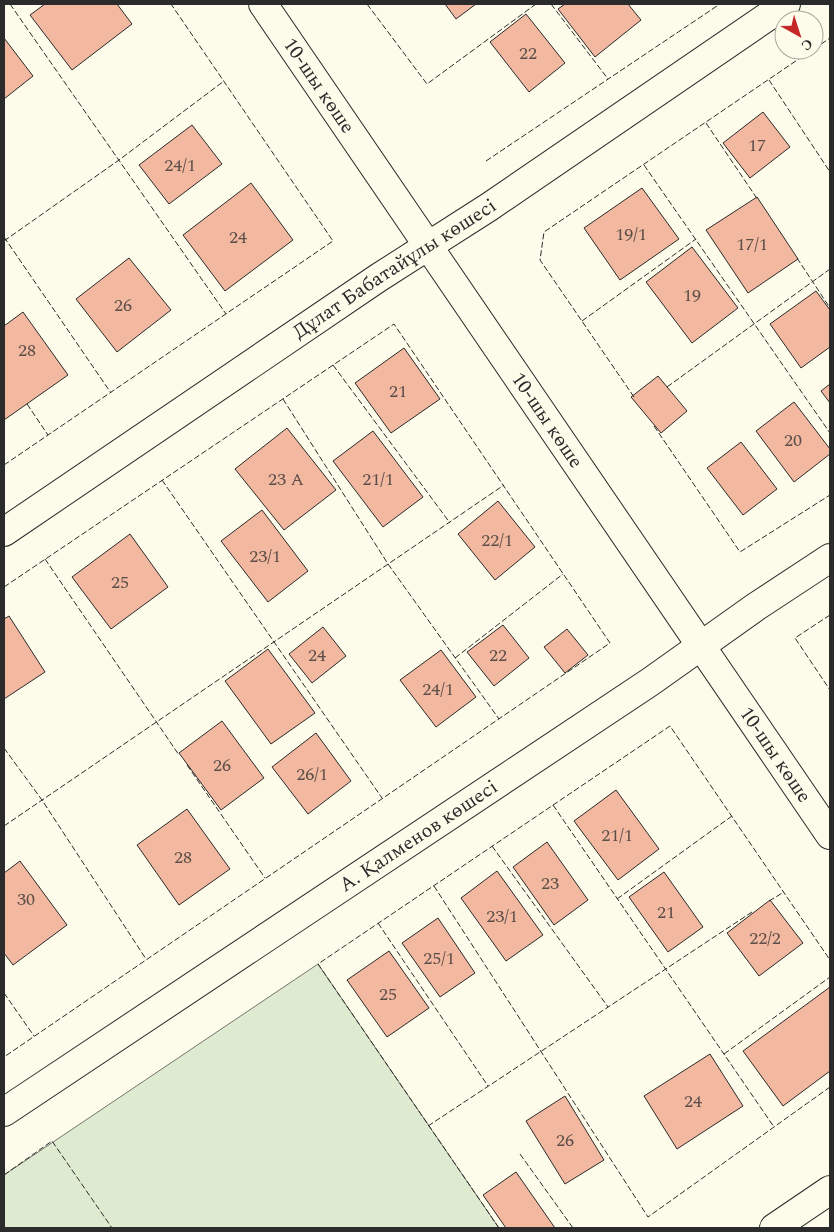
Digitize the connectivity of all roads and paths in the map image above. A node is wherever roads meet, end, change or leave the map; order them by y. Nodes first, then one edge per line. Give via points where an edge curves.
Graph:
1 (263, 4) edge
2 (786, 4) edge
3 (428, 246) junction
4 (4, 532) edge
5 (830, 558) edge
6 (701, 646) junction
7 (830, 835) edge
8 (4, 1112) edge
9 (830, 1190) edge
10 (774, 1228) edge

1 - 3 street, 10-шы көше
2 - 3 street, Дұлат Бабатайұлы көшесі
3 - 4 street, Дұлат Бабатайұлы көшесі
3 - 6 street, 10-шы көше
5 - 6 street, А. Қалменов көшесі
6 - 7 street, 10-шы көше
6 - 8 street, А. Қалменов көшесі
9 - 10 street

